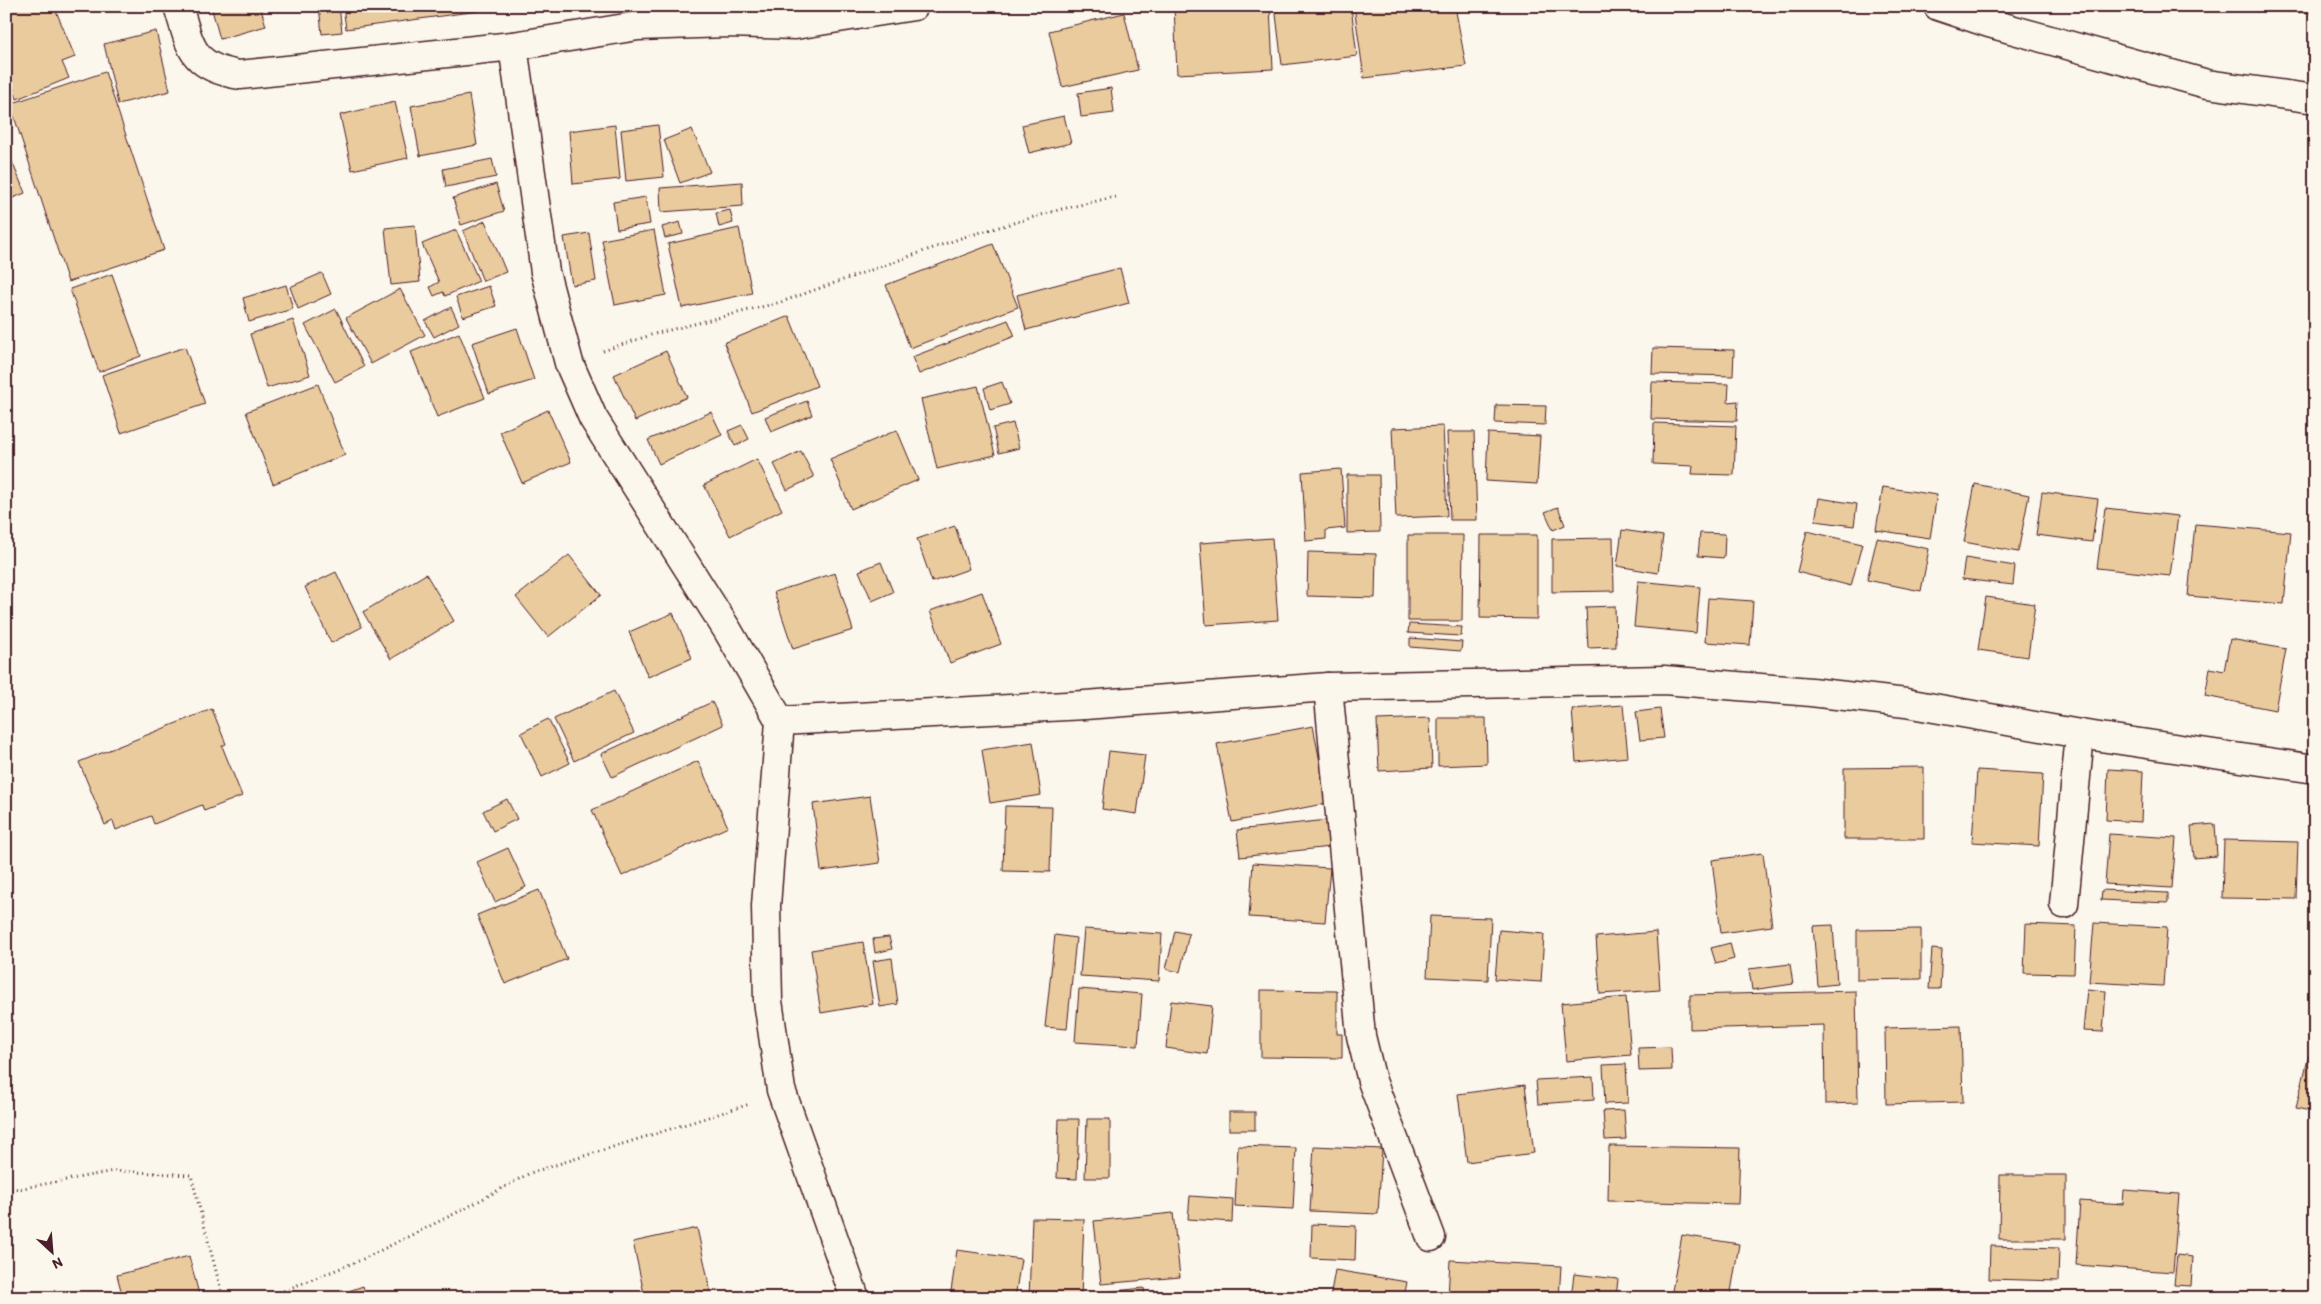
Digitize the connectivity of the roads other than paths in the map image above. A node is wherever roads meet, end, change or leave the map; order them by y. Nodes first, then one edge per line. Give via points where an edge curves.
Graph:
1 (178, 6) edge
2 (914, 6) edge
3 (1938, 6) edge
4 (865, 11) edge
5 (513, 46) junction
6 (2315, 99) edge
7 (1328, 687) junction
8 (780, 721) junction
9 (2080, 734) junction
10 (2315, 769) edge
11 (2064, 904) dead end
12 (1431, 1237) dead end
13 (855, 1298) edge

1 - 5 street via 191,48 204,64 219,72 240,75
2 - 4 street
3 - 6 street via 2207,84
4 - 5 street via 795,25 638,26
5 - 8 street via 546,272 569,363 593,418 728,631
7 - 8 street via 1085,705
7 - 9 street via 1664,680 1906,703
7 - 12 street via 1360,1036 1372,1081
8 - 13 street via 766,906 768,1001 781,1090
9 - 10 street
9 - 11 street

